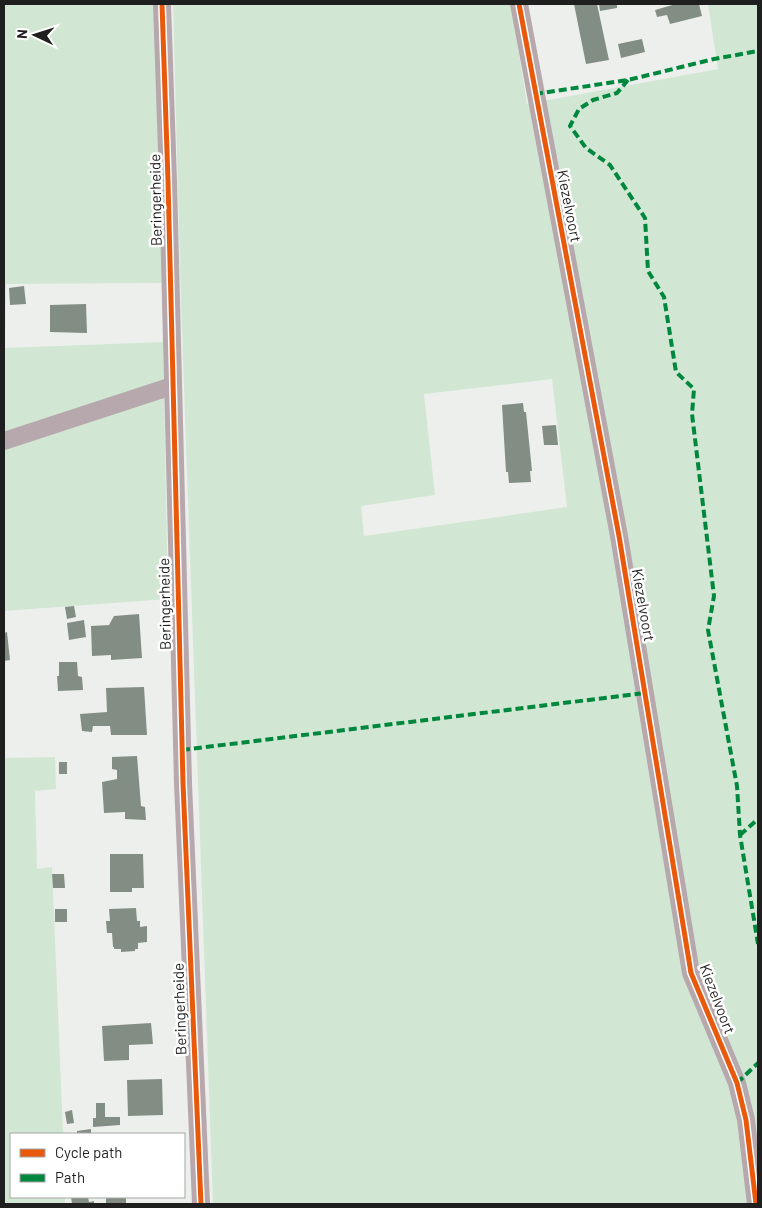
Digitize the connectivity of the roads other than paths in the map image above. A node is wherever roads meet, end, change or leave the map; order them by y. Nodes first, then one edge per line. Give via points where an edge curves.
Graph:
1 (162, 4) edge
2 (519, 4) edge
3 (172, 386) junction
4 (4, 441) edge
5 (201, 1204) edge
6 (756, 1204) edge

1 - 3 street, Beringerheide
2 - 6 street, Kiezelvoort via 619,536 691,973 737,1083 746,1120
3 - 4 street
3 - 5 street, Beringerheide via 183,783

